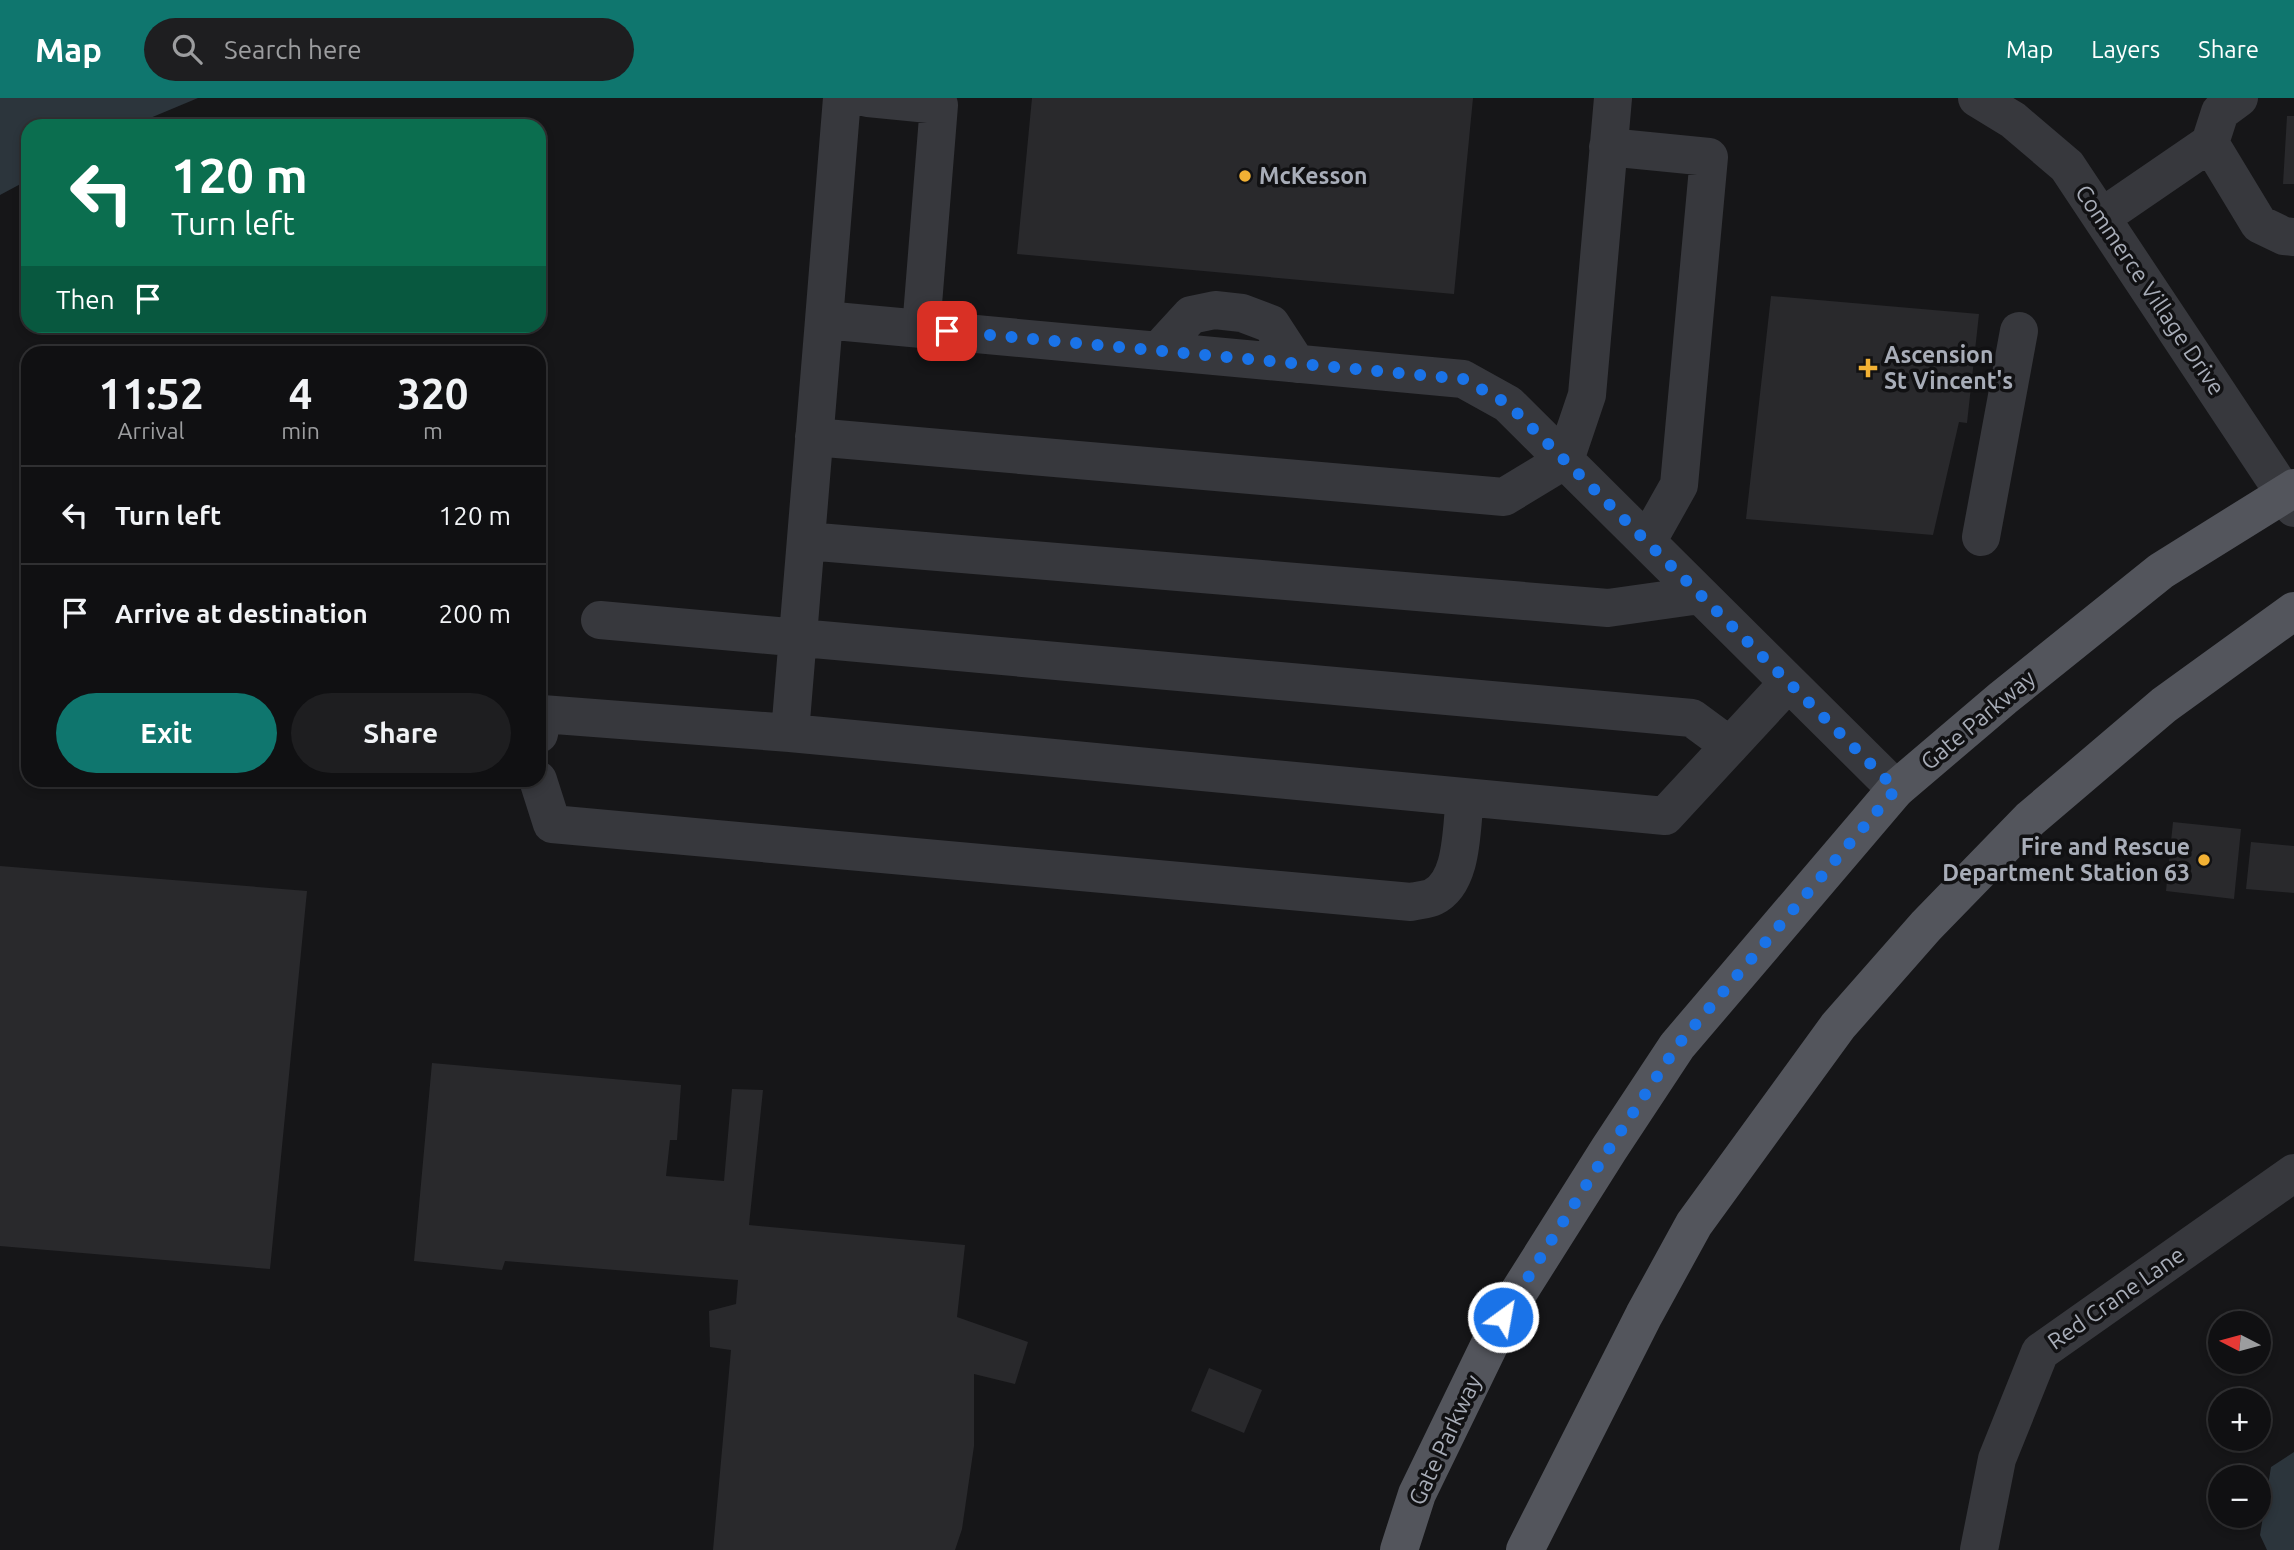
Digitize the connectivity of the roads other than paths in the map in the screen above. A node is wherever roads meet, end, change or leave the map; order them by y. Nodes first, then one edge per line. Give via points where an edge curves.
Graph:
1 (842, 98) edge
2 (868, 98) edge
3 (1613, 98) edge
4 (1977, 98) edge
5 (2239, 98) edge
6 (2210, 143) junction
7 (1608, 147) junction
8 (2102, 217) junction
9 (2294, 237) edge
10 (824, 320) junction
11 (920, 329) junction
12 (2019, 331) dead end
13 (814, 437) junction
14 (1564, 460) junction
15 (2291, 497) edge
16 (1981, 537) dead end
17 (806, 541) junction
18 (1647, 542) junction
19 (1700, 595) junction
20 (2294, 611) edge
21 (600, 620) dead end
22 (797, 637) junction
23 (1788, 683) junction
24 (546, 714) edge
25 (790, 733) junction
26 (1730, 746) junction
27 (540, 787) edge
28 (1896, 789) junction
29 (1465, 797) junction
30 (2294, 1173) edge
31 (1399, 1550) edge
32 (1525, 1550) edge
33 (1979, 1550) edge

1 - 10 street
2 - 11 street via 939,105
3 - 7 street
4 - 8 street, Commerce Village Drive via 2013,120 2067,166
5 - 6 street via 2220,112
6 - 8 street
6 - 9 street via 2259,224
7 - 14 street via 1587,395
7 - 18 street via 1709,157 1679,485
8 - 15 street, Commerce Village Drive
10 - 11 street
10 - 13 street
11 - 14 street via 1463,379 1508,404
12 - 16 street
13 - 14 street via 1504,497
13 - 17 street
14 - 18 street
15 - 28 main road, Gate Parkway via 2161,571
17 - 19 street via 1608,608
17 - 22 street
18 - 19 street
19 - 23 street
20 - 32 main road via 2164,705 2030,819 1838,1026 1693,1224
21 - 22 street
22 - 25 street
22 - 26 street via 1692,718
23 - 26 street
23 - 28 street
24 - 25 street
25 - 29 street
26 - 29 street via 1665,816
27 - 29 street via 552,824 1411,902 1432,897 1448,885 1456,869
28 - 31 main road, Gate Parkway via 1677,1046 1616,1138 1503,1317 1417,1494
30 - 33 street, Red Crane Lane via 2040,1352 1997,1459

